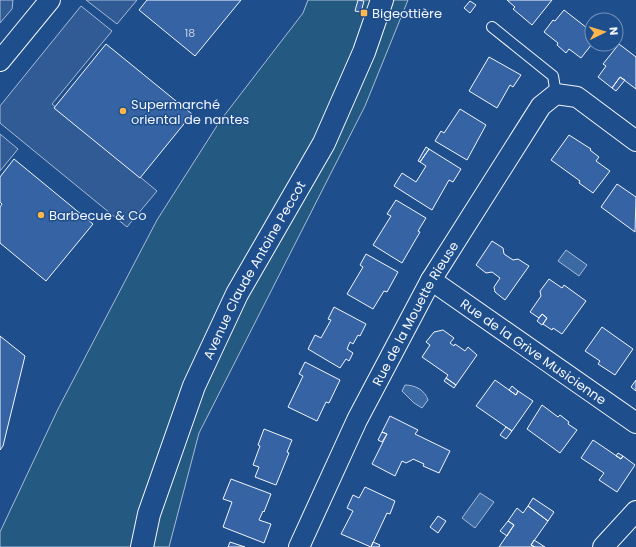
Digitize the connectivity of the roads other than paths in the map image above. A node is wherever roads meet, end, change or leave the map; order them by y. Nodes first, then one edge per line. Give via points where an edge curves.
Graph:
1 (50, 0) edge
2 (382, 0) edge
3 (492, 27) dead end
4 (0, 61) edge
5 (556, 94) junction
6 (636, 141) edge
7 (431, 280) junction
8 (636, 423) edge
9 (636, 511) edge
10 (142, 547) edge
11 (299, 547) edge
12 (603, 547) edge

1 - 4 street
2 - 10 street, Avenue Claude Antoine Peccot via 364,52 324,143 237,294 194,386 149,514
3 - 5 lane via 552,76
5 - 6 street via 577,97
5 - 7 street, Rue de la Mouette Rieuse via 541,106
7 - 8 street, Rue de la Grive Musicienne
7 - 11 street, Rue de la Mouette Rieuse via 356,420
9 - 12 street

